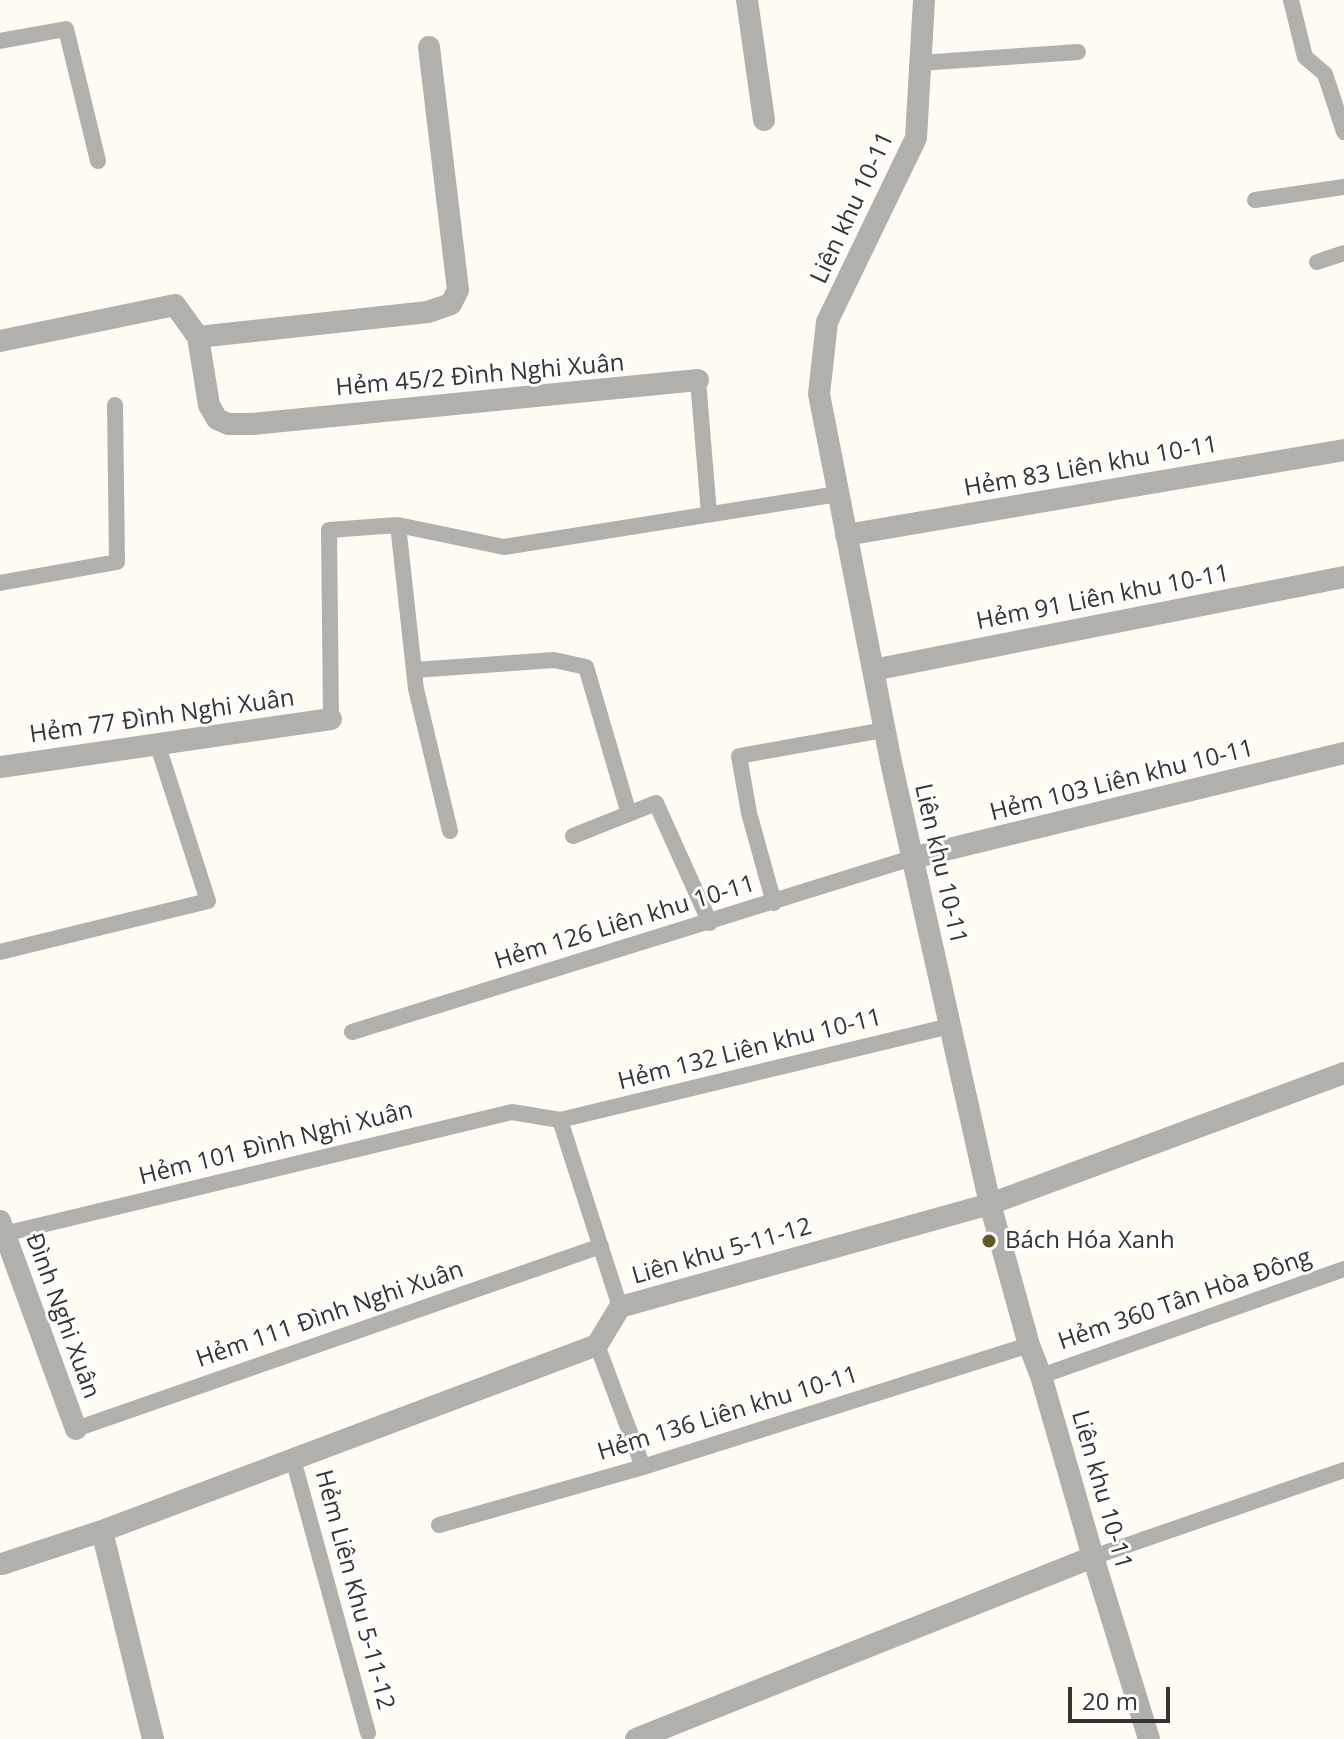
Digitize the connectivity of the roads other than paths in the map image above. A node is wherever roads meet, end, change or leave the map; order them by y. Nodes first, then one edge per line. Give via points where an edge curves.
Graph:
1 (747, 0) edge
2 (924, 0) edge
3 (1291, 0) edge
4 (0, 41) edge
5 (429, 47) dead end
6 (1078, 52) dead end
7 (920, 63) junction
8 (764, 120) dead end
9 (1344, 126) edge
10 (1344, 132) edge
11 (98, 161) dead end
12 (1344, 187) edge
13 (1255, 200) dead end
14 (1344, 253) edge
15 (1317, 262) dead end
16 (198, 337) junction
17 (0, 341) edge
18 (698, 380) joint
19 (115, 405) dead end
20 (1344, 450) edge
21 (838, 494) junction
22 (709, 514) junction
23 (398, 525) junction
24 (846, 535) junction
25 (1344, 577) edge
26 (0, 583) edge
27 (415, 670) junction
28 (873, 670) junction
29 (331, 719) joint
30 (884, 730) junction
31 (157, 743) junction
32 (1344, 753) edge
33 (0, 767) edge
34 (629, 814) junction
35 (450, 831) dead end
36 (573, 836) dead end
37 (912, 858) junction
38 (774, 903) junction
39 (710, 923) junction
40 (0, 952) edge
41 (950, 1026) junction
42 (352, 1032) dead end
43 (1344, 1073) edge
44 (560, 1120) junction
45 (990, 1204) junction
46 (1, 1230) edge
47 (601, 1246) junction
48 (1344, 1269) edge
49 (620, 1307) junction
50 (597, 1345) junction
51 (1029, 1345) junction
52 (1041, 1376) junction
53 (76, 1429) joint
54 (293, 1459) junction
55 (643, 1467) junction
56 (1344, 1470) edge
57 (439, 1525) dead end
58 (102, 1531) junction
59 (1093, 1557) junction
60 (1, 1563) edge
61 (368, 1733) dead end
62 (153, 1739) edge
63 (636, 1739) edge
64 (1149, 1739) edge

1 - 8 street
2 - 7 street, Liên khu 10-11
3 - 9 lane via 1305,57 1325,74
4 - 11 lane via 66,29
5 - 16 street via 458,290 451,304 428,312
6 - 7 lane
7 - 21 street, Liên khu 10-11 via 916,138 827,322 819,394
9 - 10 lane
12 - 13 lane
14 - 15 lane
16 - 17 street via 175,305
16 - 18 street, Hẻm 45/2 Đình Nghi Xuân via 209,405 217,419 228,424
18 - 22 lane, Hẻm 45/2 Đình Nghi Xuân
19 - 26 lane via 117,562
20 - 24 street, Hẻm 83 Liên khu 10-11
21 - 22 lane
21 - 24 street, Liên khu 10-11
22 - 23 lane via 504,547
23 - 27 lane
23 - 29 lane via 329,530
24 - 28 street, Liên khu 10-11
25 - 28 street, Hẻm 91 Liên khu 10-11
27 - 34 lane via 554,660 586,667
27 - 35 lane
28 - 30 street, Liên khu 10-11
29 - 31 street, Hẻm 77 Đình Nghi Xuân
30 - 37 street, Liên khu 10-11
30 - 38 lane via 739,756
31 - 33 street, Hẻm 77 Đình Nghi Xuân
31 - 40 lane via 208,901
32 - 37 street, Hẻm 103 Liên khu 10-11
34 - 36 lane
34 - 39 lane via 656,803
37 - 38 lane, Hẻm 126 Liên khu 10-11
37 - 41 street, Liên khu 10-11
38 - 39 lane, Hẻm 126 Liên khu 10-11
39 - 42 lane, Hẻm 126 Liên khu 10-11
41 - 44 lane, Hẻm 132 Liên khu 10-11
41 - 45 street, Liên khu 10-11
43 - 45 street, Liên khu 5-11-12
44 - 46 lane, Hẻm 101 Đình Nghi Xuân via 512,1112
44 - 47 lane
45 - 49 street, Liên khu 5-11-12
45 - 51 street, Liên khu 10-11
46 - 53 street, Đình Nghi Xuân
47 - 49 lane
47 - 53 lane, Hẻm 111 Đình Nghi Xuân
48 - 52 lane, Hẻm 360 Tân Hòa Đông
49 - 50 street, Liên khu 5-11-12
50 - 54 street
50 - 55 lane
51 - 52 street, Liên khu 10-11
51 - 55 lane, Hẻm 136 Liên khu 10-11
52 - 59 street, Liên khu 10-11
54 - 58 street
54 - 61 lane, Hẻm Liên Khu 5-11-12
55 - 57 lane, Hẻm 136 Liên khu 10-11
56 - 59 lane
58 - 60 street
58 - 62 street
59 - 63 street
59 - 64 street, Liên khu 10-11

